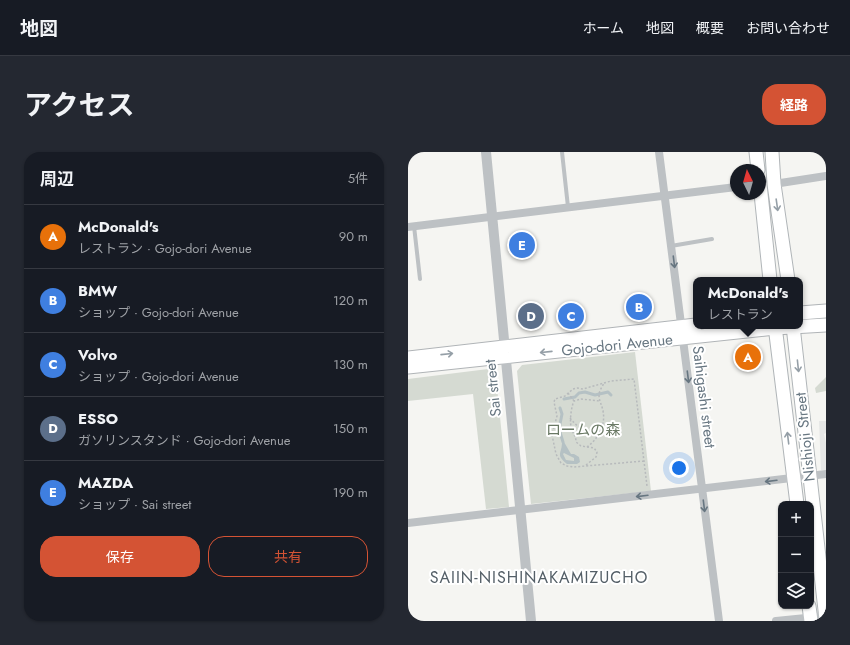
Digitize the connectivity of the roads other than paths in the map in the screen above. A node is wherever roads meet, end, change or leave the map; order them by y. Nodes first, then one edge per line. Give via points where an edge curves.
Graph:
1 (486, 152) edge
2 (562, 152) edge
3 (659, 152) edge
4 (756, 152) edge
5 (772, 152) edge
6 (757, 164) edge
7 (826, 176) edge
8 (774, 184) junction
9 (730, 188) edge
10 (665, 196) junction
11 (762, 200) edge
12 (568, 208) junction
13 (492, 216) junction
14 (411, 226) edge
15 (712, 240) dead end
16 (671, 246) junction
17 (770, 277) edge
18 (788, 277) edge
19 (420, 279) dead end
20 (826, 311) edge
21 (803, 312) edge
22 (826, 325) edge
23 (693, 326) edge
24 (803, 326) edge
25 (738, 329) edge
26 (775, 329) edge
27 (793, 329) edge
28 (682, 332) junction
29 (504, 352) junction
30 (408, 358) edge
31 (408, 368) edge
32 (826, 474) edge
33 (809, 476) junction
34 (794, 478) junction
35 (702, 489) junction
36 (797, 501) edge
37 (521, 510) junction
38 (408, 523) edge
39 (811, 615) edge
40 (826, 616) edge
41 (826, 619) edge
42 (531, 621) edge
43 (719, 621) edge
44 (776, 621) edge

1 - 13 street, Sai street
2 - 12 lane
3 - 10 street, Saihigashi street
4 - 6 main road
5 - 8 main road
7 - 8 street
8 -> 18 main road
9 - 10 street
10 - 12 street
10 - 16 street, Saihigashi street
11 - 17 main road
12 - 13 street
13 - 14 street
13 - 29 street, Sai street
14 - 19 lane
15 - 16 lane
16 -> 28 street, Saihigashi street
20 - 21 main road
22 - 24 main road, Gojo-dori Avenue
23 - 28 main road, Gojo-dori Avenue
25 - 28 main road, Gojo-dori Avenue
34 -> 26 main road, Nishioji Street
27 -> 33 main road, Nishioji Street
28 - 29 main road, Gojo-dori Avenue
28 -> 35 street, Saihigashi street
30 -> 29 main road, Gojo-dori Avenue
29 - 31 main road, Gojo-dori Avenue
29 - 37 street, Sai street
32 - 33 street
33 - 34 street
33 - 40 main road, Nishioji Street
34 -> 35 street
34 - 36 main road, Nishioji Street
35 -> 37 street
35 -> 43 street, Saihigashi street
37 - 38 street
37 - 42 street, Sai street
39 - 40 street
39 - 44 street
40 - 41 main road, Nishioji Street

